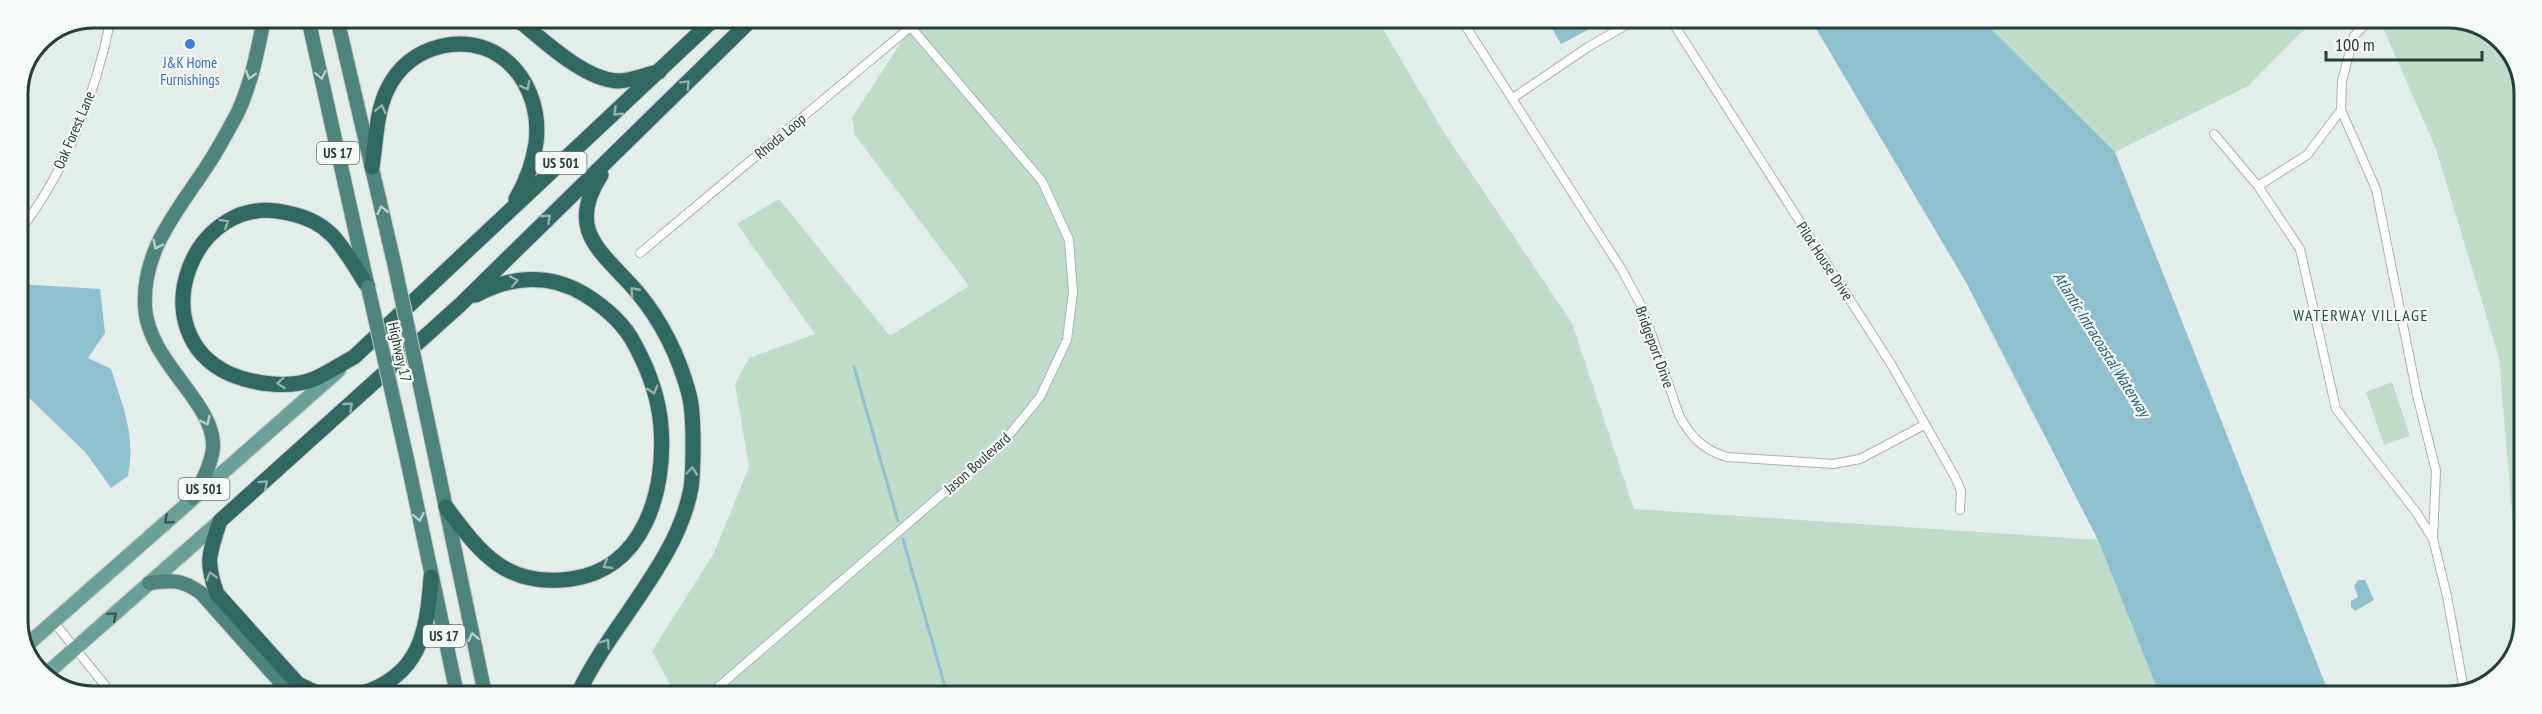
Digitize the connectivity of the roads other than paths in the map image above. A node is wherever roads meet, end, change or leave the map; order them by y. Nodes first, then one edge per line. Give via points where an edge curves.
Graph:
1 (109, 28) edge
2 (262, 28) edge
3 (310, 28) edge
4 (339, 28) edge
5 (528, 28) edge
6 (705, 28) edge
7 (743, 28) edge
8 (910, 28) edge
9 (912, 28) edge
10 (1466, 28) edge
11 (1621, 28) edge
12 (1676, 28) edge
13 (2362, 28) edge
14 (659, 72) junction
15 (1513, 98) junction
16 (2340, 110) junction
17 (2214, 134) dead end
18 (615, 154) junction
19 (372, 167) junction
20 (2258, 186) junction
21 (509, 212) junction
22 (28, 219) edge
23 (640, 253) dead end
24 (368, 288) junction
25 (461, 304) junction
26 (354, 357) junction
27 (1924, 425) junction
28 (193, 498) junction
29 (446, 507) junction
30 (1960, 510) dead end
31 (220, 521) junction
32 (2433, 538) junction
33 (431, 577) junction
34 (149, 583) junction
35 (53, 621) junction
36 (32, 640) edge
37 (76, 648) junction
38 (51, 669) edge
39 (2463, 683) edge
40 (106, 686) edge
41 (284, 686) edge
42 (302, 686) edge
43 (380, 686) edge
44 (455, 686) edge
45 (483, 686) edge
46 (582, 686) edge
47 (719, 686) edge

1 - 22 street, Oak Forest Lane via 97,76 80,121 56,173
2 -> 28 highway via 238,111 150,259 145,308 149,330 165,362 206,418 212,433 208,468
3 -> 24 highway, Highway 17 / US 17
4 - 19 highway, Highway 17 / US 17
5 - 14 highway via 592,74 618,81
6 - 14 highway, US 501
18 -> 7 highway, US 501
8 - 23 street, Rhoda Loop
9 - 47 street, Jason Boulevard via 1042,181 1069,240 1073,292 1067,340 1040,397 1005,440
10 - 15 street, Bridgeport Drive
11 - 15 street
12 - 27 street, Pilot House Drive via 1891,364
13 - 16 street via 2354,36 2342,81
14 -> 21 highway, US 501
15 - 27 street, Bridgeport Drive via 1643,309 1679,415 1699,444 1727,457 1833,464 1860,459
16 - 20 street via 2307,155
16 - 32 street via 2376,189 2436,471
17 - 20 street
25 -> 18 highway, US 501
46 -> 18 highway via 595,659 668,549 691,489 690,397 674,350 638,293 593,242 585,216 591,190
19 -> 21 highway via 380,109 400,70 412,57 432,48 459,43 482,46 503,58 519,74 531,94 536,117 532,163
29 -> 19 highway, Highway 17 / US 17, bridge
20 - 32 street via 2300,249 2336,409
21 - 26 highway, US 501
26 -> 24 highway via 312,380 273,385 240,378 218,368 191,338 182,295 193,259 204,241 232,219 262,210 297,215 331,234
24 -> 33 highway, Highway 17 / US 17, bridge
25 -> 29 highway via 490,287 517,279 550,280 595,301 617,319 635,343 648,374 661,426 662,453 660,477 647,522 622,556 587,577 530,580 504,570 472,541
31 -> 25 highway, US 501
26 - 28 main road, US 501
27 - 30 street, Pilot House Drive via 1961,491
28 -> 35 main road, US 501
45 -> 29 highway, Highway 17 / US 17
31 - 34 main road, US 501
42 -> 31 highway via 217,594 208,566
32 - 39 street
33 - 43 highway via 428,613 413,656 402,672
33 - 44 highway, Highway 17 / US 17
37 -> 34 main road, US 501
34 - 41 highway via 173,580 201,593
35 - 36 main road, US 501
35 - 37 street
37 - 38 main road, US 501
37 - 40 street

